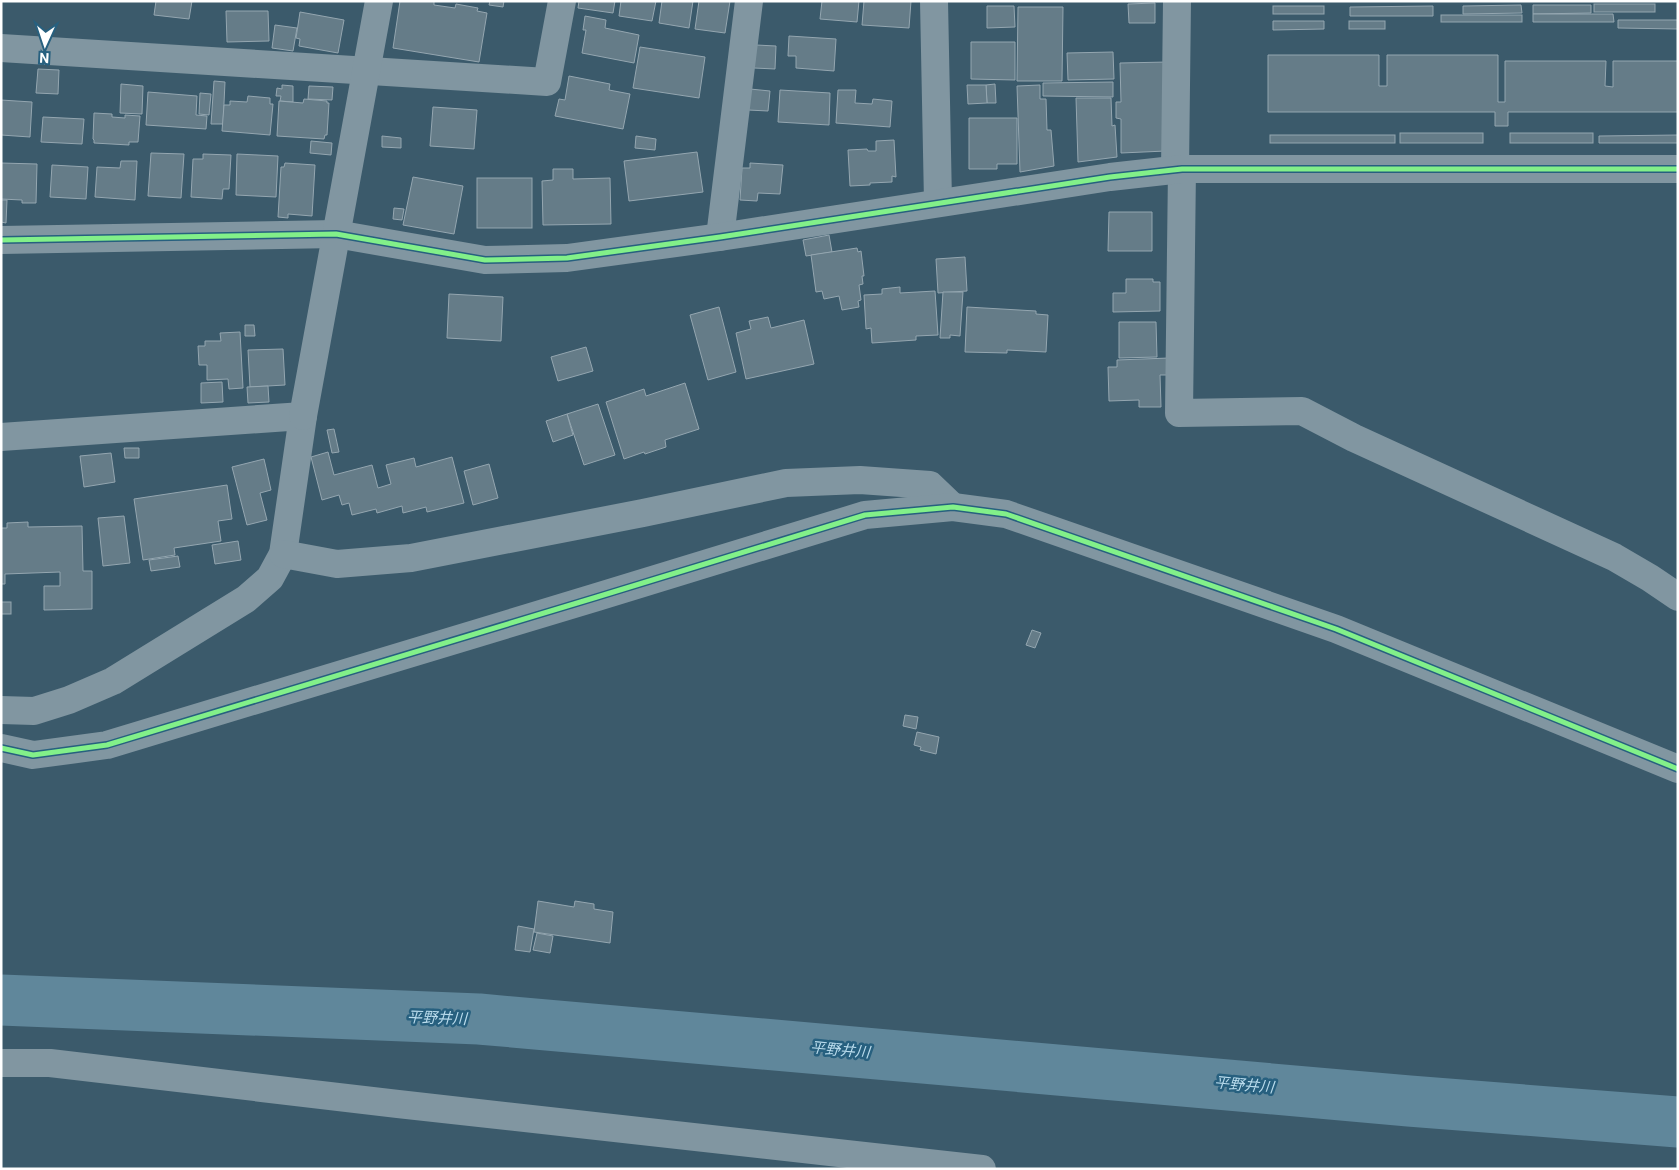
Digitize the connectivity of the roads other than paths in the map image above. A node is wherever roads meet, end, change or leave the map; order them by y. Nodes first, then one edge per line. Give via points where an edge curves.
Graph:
1 (379, 1) edge
2 (562, 1) edge
3 (749, 1) edge
4 (934, 1) edge
5 (1177, 1) edge
6 (1, 48) edge
7 (366, 72) junction
8 (1178, 169) junction
9 (1678, 169) edge
10 (938, 202) junction
11 (336, 234) junction
12 (720, 237) junction
13 (1, 240) edge
14 (303, 416) junction
15 (1, 437) edge
16 (953, 506) junction
17 (282, 554) junction
18 (1678, 597) edge
19 (1, 710) edge
20 (1, 748) edge
21 (1678, 769) edge
22 (1, 1063) edge
23 (982, 1169) edge

1 - 7 street
2 - 7 street via 547,82
3 - 12 street
4 - 10 street
5 - 8 street
6 - 7 street
7 - 11 street
8 - 9 street
8 - 10 street
8 - 18 street via 1179,412 1302,411 1614,557
10 - 12 street
11 - 12 street via 485,260 567,258
11 - 13 street
11 - 14 street
14 - 15 street
14 - 17 street
16 - 17 street via 930,484 860,480 786,483 411,558 336,564
16 - 20 street via 865,515 107,745 33,754
16 - 21 street via 1006,514 1336,629
17 - 19 street via 270,578 246,599 113,681 34,711
22 - 23 street via 50,1063

